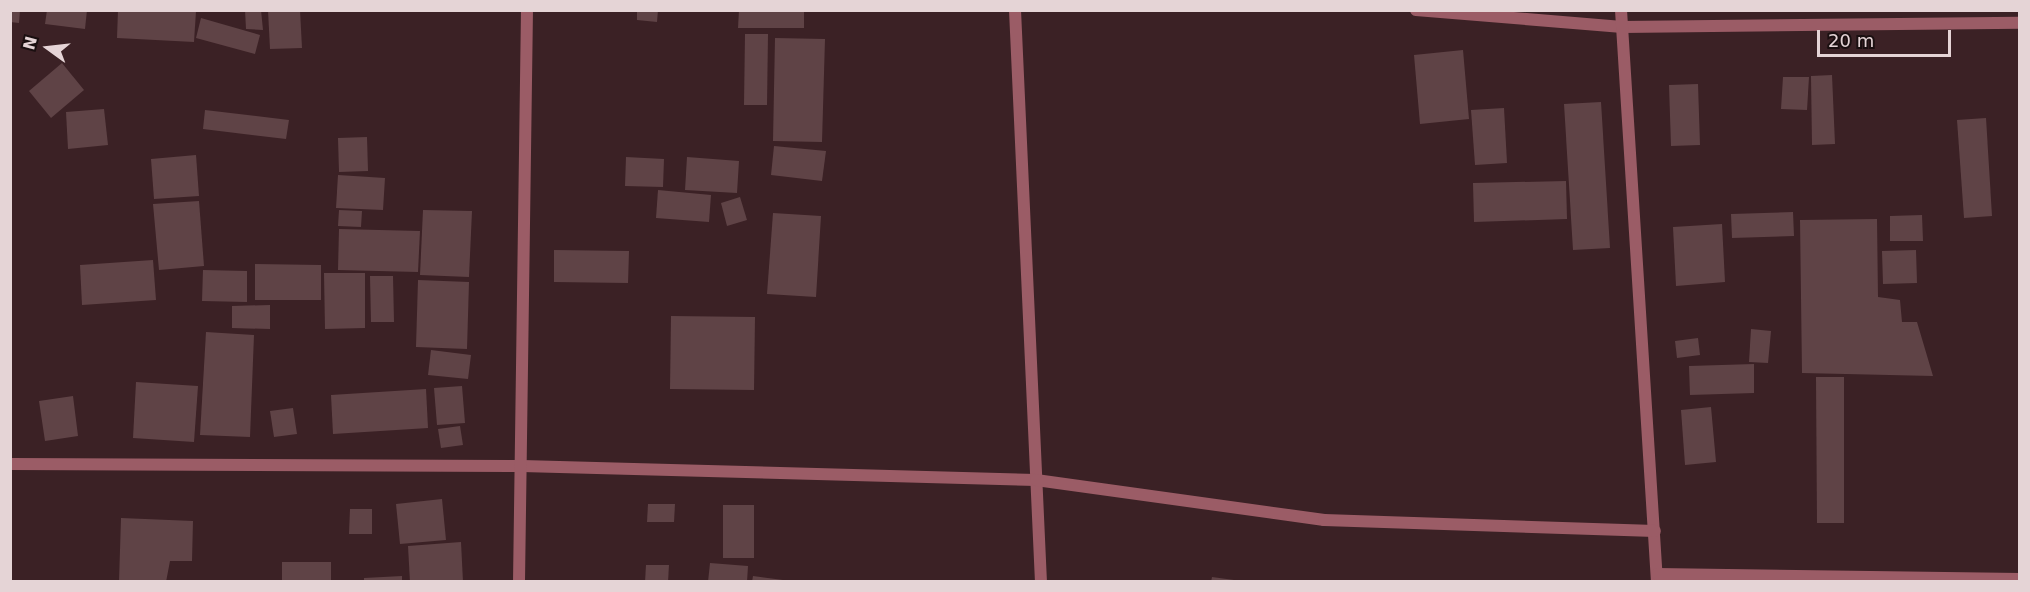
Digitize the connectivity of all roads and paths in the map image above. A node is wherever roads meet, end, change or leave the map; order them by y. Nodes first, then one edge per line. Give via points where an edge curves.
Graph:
1 (527, 10) edge
2 (1016, 10) edge
3 (1416, 10) edge
4 (1621, 10) edge
5 (2019, 23) edge
6 (1622, 27) junction
7 (10, 464) edge
8 (522, 466) junction
9 (1036, 480) junction
10 (1655, 531) junction
11 (1657, 578) edge
12 (2019, 579) edge
13 (519, 582) edge
14 (1041, 582) edge

1 - 8 street
2 - 9 street
3 - 6 street
4 - 6 street
5 - 6 street
6 - 10 street
7 - 8 street
8 - 9 street
8 - 13 street
9 - 10 street via 1324,520
9 - 14 street
10 - 11 street
11 - 12 street

